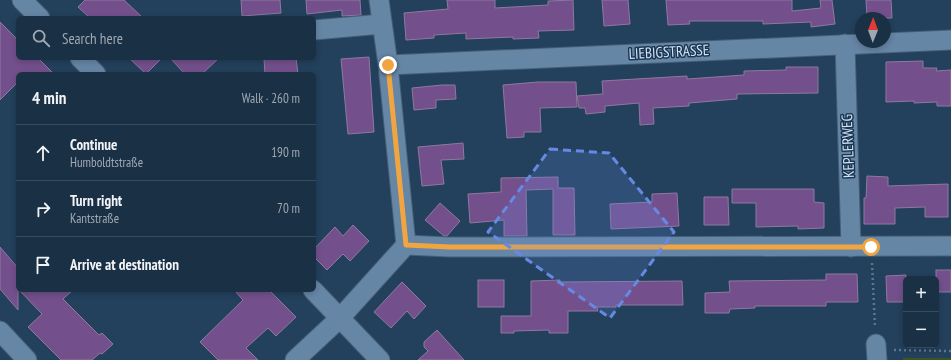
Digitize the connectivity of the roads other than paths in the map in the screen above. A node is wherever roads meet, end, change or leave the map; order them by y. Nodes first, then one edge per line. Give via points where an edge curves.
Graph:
1 (22, 0) edge
2 (379, 0) edge
3 (38, 16) edge
4 (382, 24) junction
5 (316, 30) edge
6 (951, 40) edge
7 (845, 44) junction
8 (82, 60) edge
9 (388, 65) junction
10 (94, 72) edge
11 (406, 245) junction
12 (951, 246) edge
13 (851, 248) junction
14 (315, 292) edge
15 (340, 318) junction
16 (0, 331) edge
17 (27, 360) edge
18 (295, 360) edge
19 (380, 360) edge

1 - 3 street
2 - 4 street
4 - 5 street
4 - 9 street
6 - 7 street, LIEBIGSTRASSE
7 - 9 street, LIEBIGSTRASSE
7 - 13 street, KEPLERWEG
8 - 10 street
9 - 11 street
11 - 13 street
11 - 15 street
12 - 13 street
14 - 15 street
15 - 18 street
15 - 19 street
16 - 17 street

